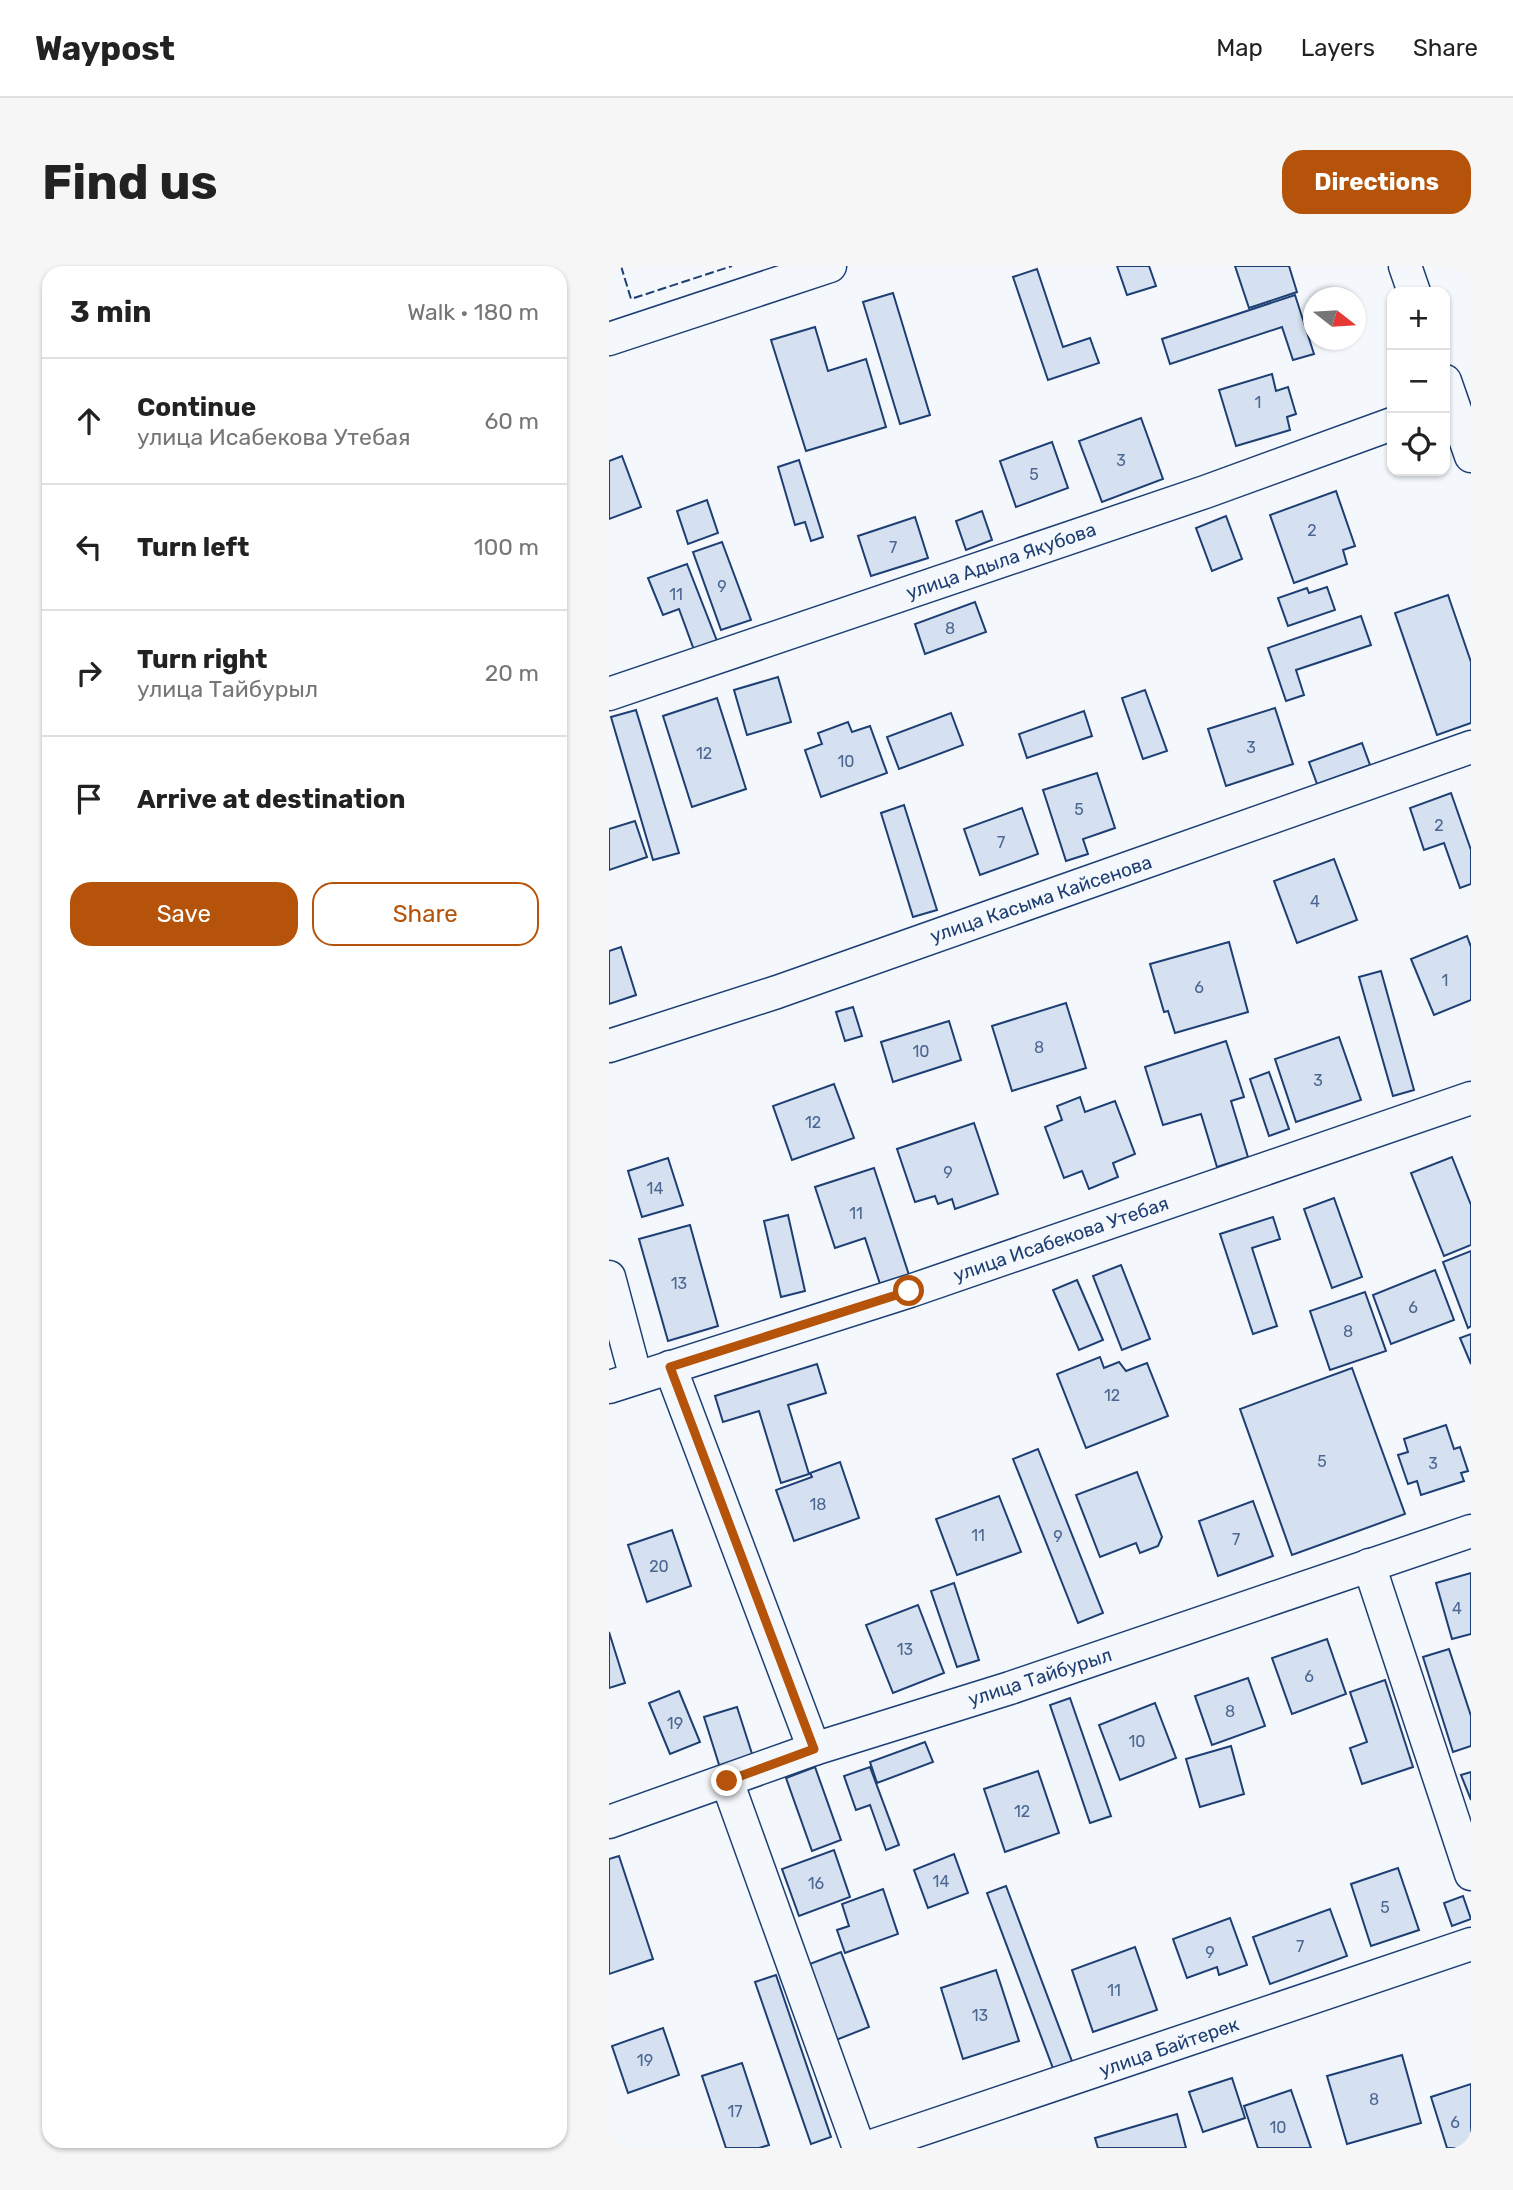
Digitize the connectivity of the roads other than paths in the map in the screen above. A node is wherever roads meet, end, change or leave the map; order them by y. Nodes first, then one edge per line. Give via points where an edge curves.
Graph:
1 (830, 266) edge
2 (1405, 266) edge
3 (1413, 287) edge
4 (609, 339) edge
5 (1454, 400) edge
6 (1387, 426) edge
7 (1471, 456) edge
8 (609, 694) edge
9 (1471, 747) edge
10 (609, 1046) edge
11 (1471, 1098) edge
12 (609, 1277) edge
13 (670, 1367) junction
14 (623, 1382) edge
15 (1471, 1531) edge
16 (1370, 1565) junction
17 (814, 1749) junction
18 (727, 1781) junction
19 (609, 1822) edge
20 (1471, 1874) edge
21 (1471, 1944) edge
22 (859, 2148) edge
23 (866, 2148) edge

1 - 4 street
2 - 3 street
5 - 7 street
6 - 8 street, улица Адыла Якубова
9 - 10 street, улица Касыма Кайсенова via 777,992
11 - 13 street, улица Исабекова Утебая via 909,1291
12 - 14 street
13 - 14 street, улица Исабекова Утебая
13 - 17 street
15 - 16 street, улица Тайбурыл
16 - 17 street, улица Тайбурыл via 1010,1688
16 - 20 street
17 - 18 street, улица Тайбурыл
18 - 19 street, улица Тайбурыл
18 - 22 street
21 - 23 street, улица Байтерек

